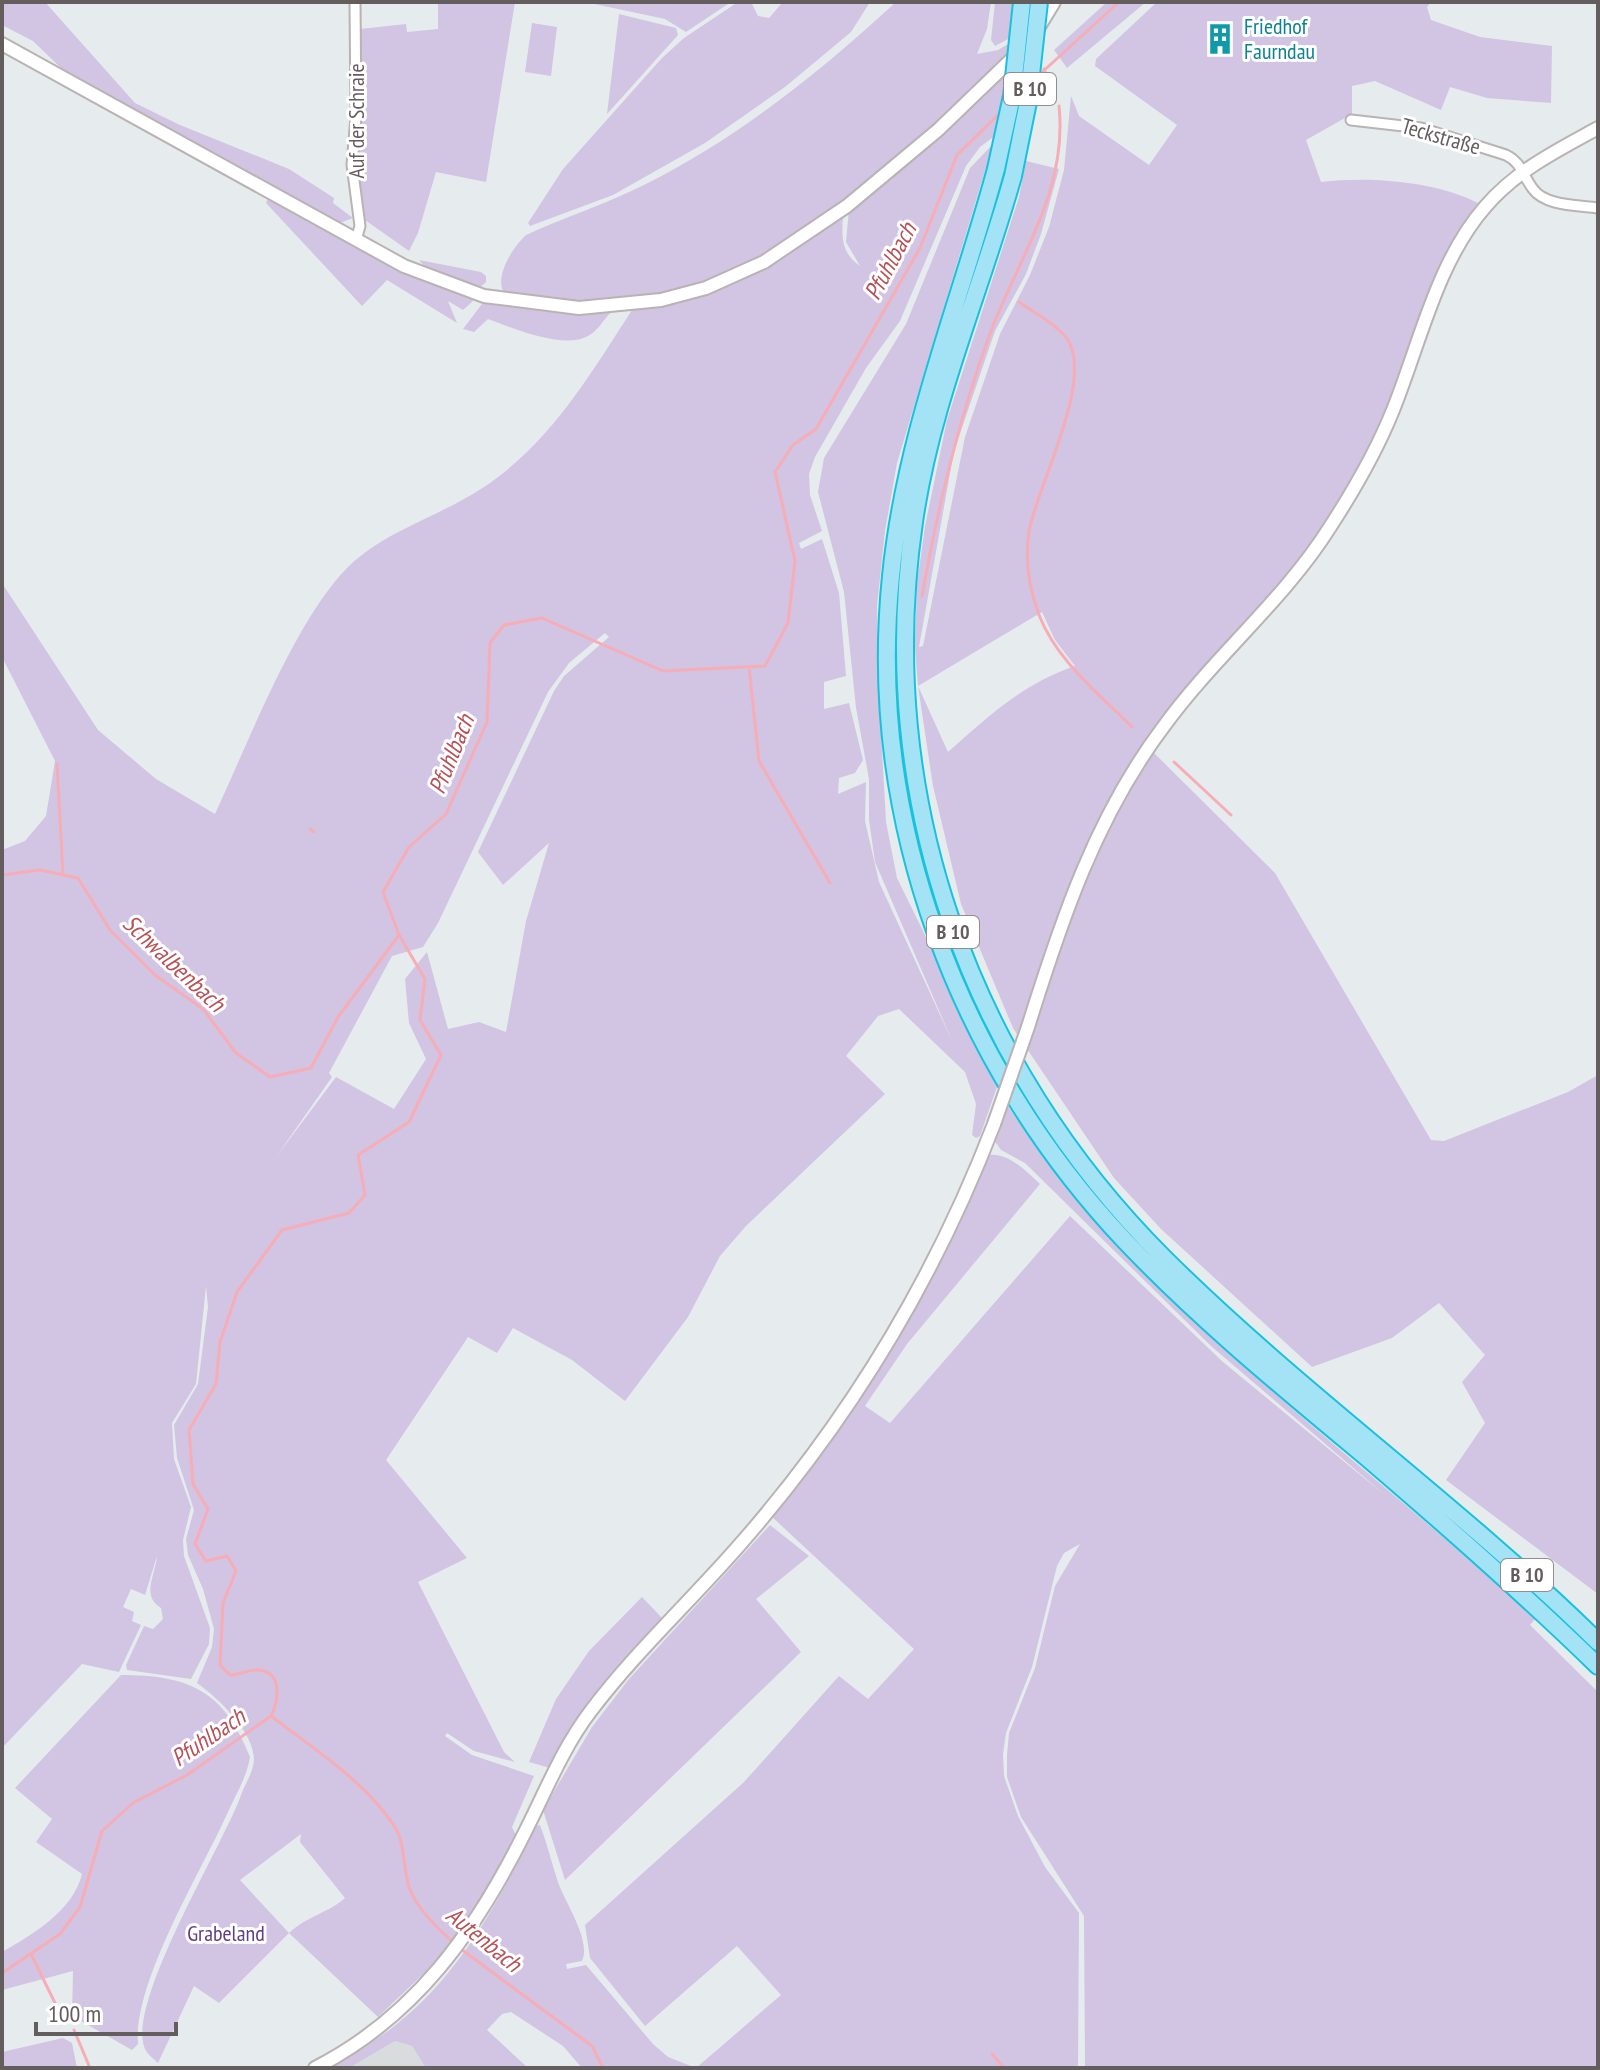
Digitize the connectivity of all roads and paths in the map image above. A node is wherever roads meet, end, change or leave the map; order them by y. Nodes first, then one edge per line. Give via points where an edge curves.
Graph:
1 (355, 2) edge
2 (1022, 2) edge
3 (1039, 2) edge
4 (1054, 2) edge
5 (2, 44) edge
6 (1351, 120) dead end
7 (1598, 128) edge
8 (1524, 170) junction
9 (1598, 208) edge
10 (356, 240) junction
11 (1598, 1642) edge
12 (1598, 1666) edge
13 (315, 2068) edge

1 - 10 street, Auf der Schraie via 352,165 360,226
2 - 12 highway, B 10, bridge via 1012,96 996,169 919,418 898,519 887,622 894,766 916,872 949,969 1010,1092 1121,1237 1193,1308 1489,1564
3 - 11 highway, B 10, bridge via 1013,176 924,467 906,592 904,668 915,786 959,949 1022,1078 1072,1152 1133,1225 1203,1295 1500,1550
4 - 10 street via 1034,35 999,73 847,206 764,262 706,288 620,306 537,305 455,288
5 - 10 street
6 - 8 street, Teckstraße via 1421,128 1506,155
7 - 8 street
8 - 9 street via 1544,199
8 - 13 street, bridge via 1477,217 1441,283 1392,412 1329,529 1165,724 1127,780 1074,889 994,1124 950,1228 874,1367 810,1460 588,1715 449,1961 404,2009

